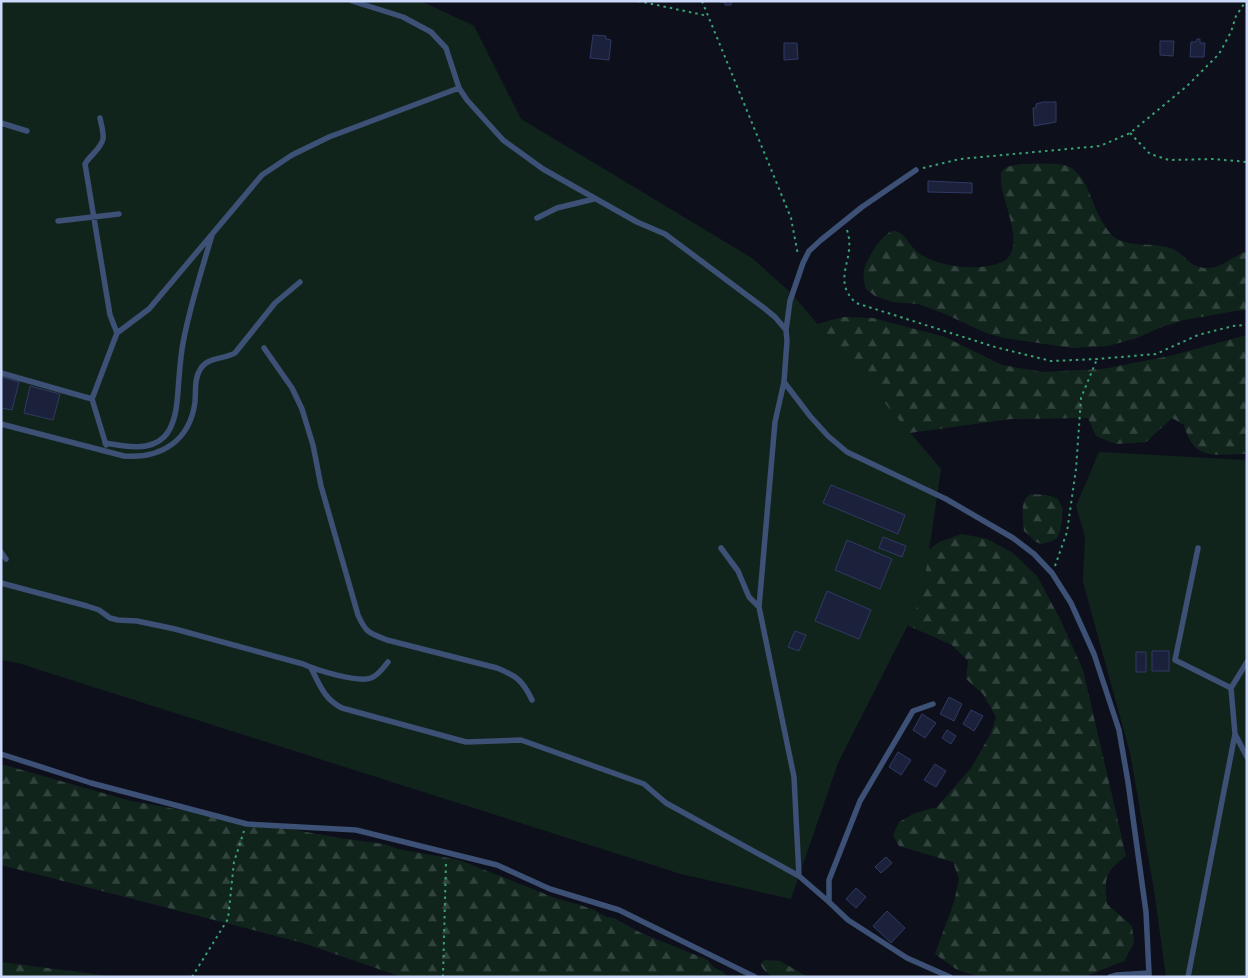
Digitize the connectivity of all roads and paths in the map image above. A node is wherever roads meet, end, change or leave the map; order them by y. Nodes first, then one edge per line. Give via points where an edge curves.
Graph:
1 (352, 1) edge
2 (638, 1) edge
3 (702, 1) edge
4 (1246, 1) edge
5 (708, 16) junction
6 (459, 88) junction
7 (100, 118) dead end
8 (1, 123) edge
9 (27, 131) dead end
10 (1130, 133) junction
11 (1247, 162) edge
12 (916, 170) joint
13 (594, 199) junction
14 (119, 214) dead end
15 (94, 217) junction
16 (537, 218) dead end
17 (58, 221) dead end
18 (844, 221) junction
19 (212, 233) junction
20 (803, 263) junction
21 (300, 282) dead end
22 (1247, 325) edge
23 (786, 330) junction
24 (117, 333) junction
25 (264, 348) dead end
26 (1097, 359) junction
27 (1, 373) edge
28 (784, 382) junction
29 (92, 399) junction
30 (1, 424) edge
31 (105, 443) junction
32 (108, 453) junction
33 (721, 548) dead end
34 (1198, 548) dead end
35 (1, 552) edge
36 (6, 559) dead end
37 (1052, 573) junction
38 (1, 583) edge
39 (759, 607) junction
40 (388, 662) dead end
41 (1247, 662) edge
42 (311, 668) junction
43 (1230, 688) junction
44 (532, 700) dead end
45 (933, 704) dead end
46 (1235, 734) junction
47 (1, 754) edge
48 (1247, 757) edge
49 (247, 824) junction
50 (446, 852) junction
51 (799, 876) junction
52 (829, 902) junction
53 (1149, 975) edge
54 (192, 977) edge
55 (443, 977) edge
56 (755, 977) edge
57 (950, 977) edge
58 (1110, 977) edge
59 (1188, 977) edge

1 - 6 lane via 404,17 431,32 446,48
2 - 5 path
3 - 5 path
4 - 10 path via 1219,54 1187,86
5 - 20 path via 791,218 797,253
6 - 13 lane via 503,140 543,169
6 - 19 lane via 329,137 292,155 262,175
7 - 15 lane via 103,140 85,164
8 - 9 lane
10 - 11 path via 1150,154 1169,160
10 - 12 path via 1100,146 960,159
12 - 18 lane
13 - 16 lane via 557,208
13 - 23 lane via 665,234 764,308
14 - 15 lane
15 - 17 lane
15 - 24 lane via 110,315
18 - 20 lane via 809,252
18 - 26 path via 850,237 850,249 843,278 848,295 856,303 995,347 1051,360
19 - 24 lane via 149,309
19 - 31 lane via 187,321 173,422 164,438 151,444 140,447
20 - 23 lane via 790,301
21 - 32 lane via 275,304 235,353 208,362 199,370 193,414 179,438 162,450 142,455
22 - 26 path via 1198,335 1156,354
23 - 28 lane
24 - 29 lane
25 - 44 lane via 292,388 302,409 321,486 364,628 386,640 497,668 520,680
26 - 37 path via 1081,398 1067,532
27 - 29 lane
28 - 37 lane via 828,436 847,452 946,500 1013,538
28 - 39 lane via 775,422
29 - 31 lane
30 - 32 lane
31 - 32 lane
33 - 39 lane via 738,571 749,597
34 - 43 lane via 1175,660
35 - 36 lane
37 - 53 lane via 1094,654 1119,730 1146,912
38 - 42 lane via 87,606 110,618 175,629
39 - 51 lane via 794,777
40 - 42 lane via 378,674 365,680
41 - 43 lane
42 - 51 lane via 331,703 342,708 466,742 521,740 644,784 666,803
43 - 46 lane
45 - 52 lane via 913,711 860,801 830,880
46 - 48 lane
46 - 59 lane
47 - 49 lane via 91,783
49 - 50 lane via 356,830
49 - 54 path via 234,862 228,919
50 - 55 path
50 - 56 lane via 497,865 550,889 619,910
51 - 52 lane
52 - 57 lane via 848,920 907,958
53 - 58 lane via 1117,974

